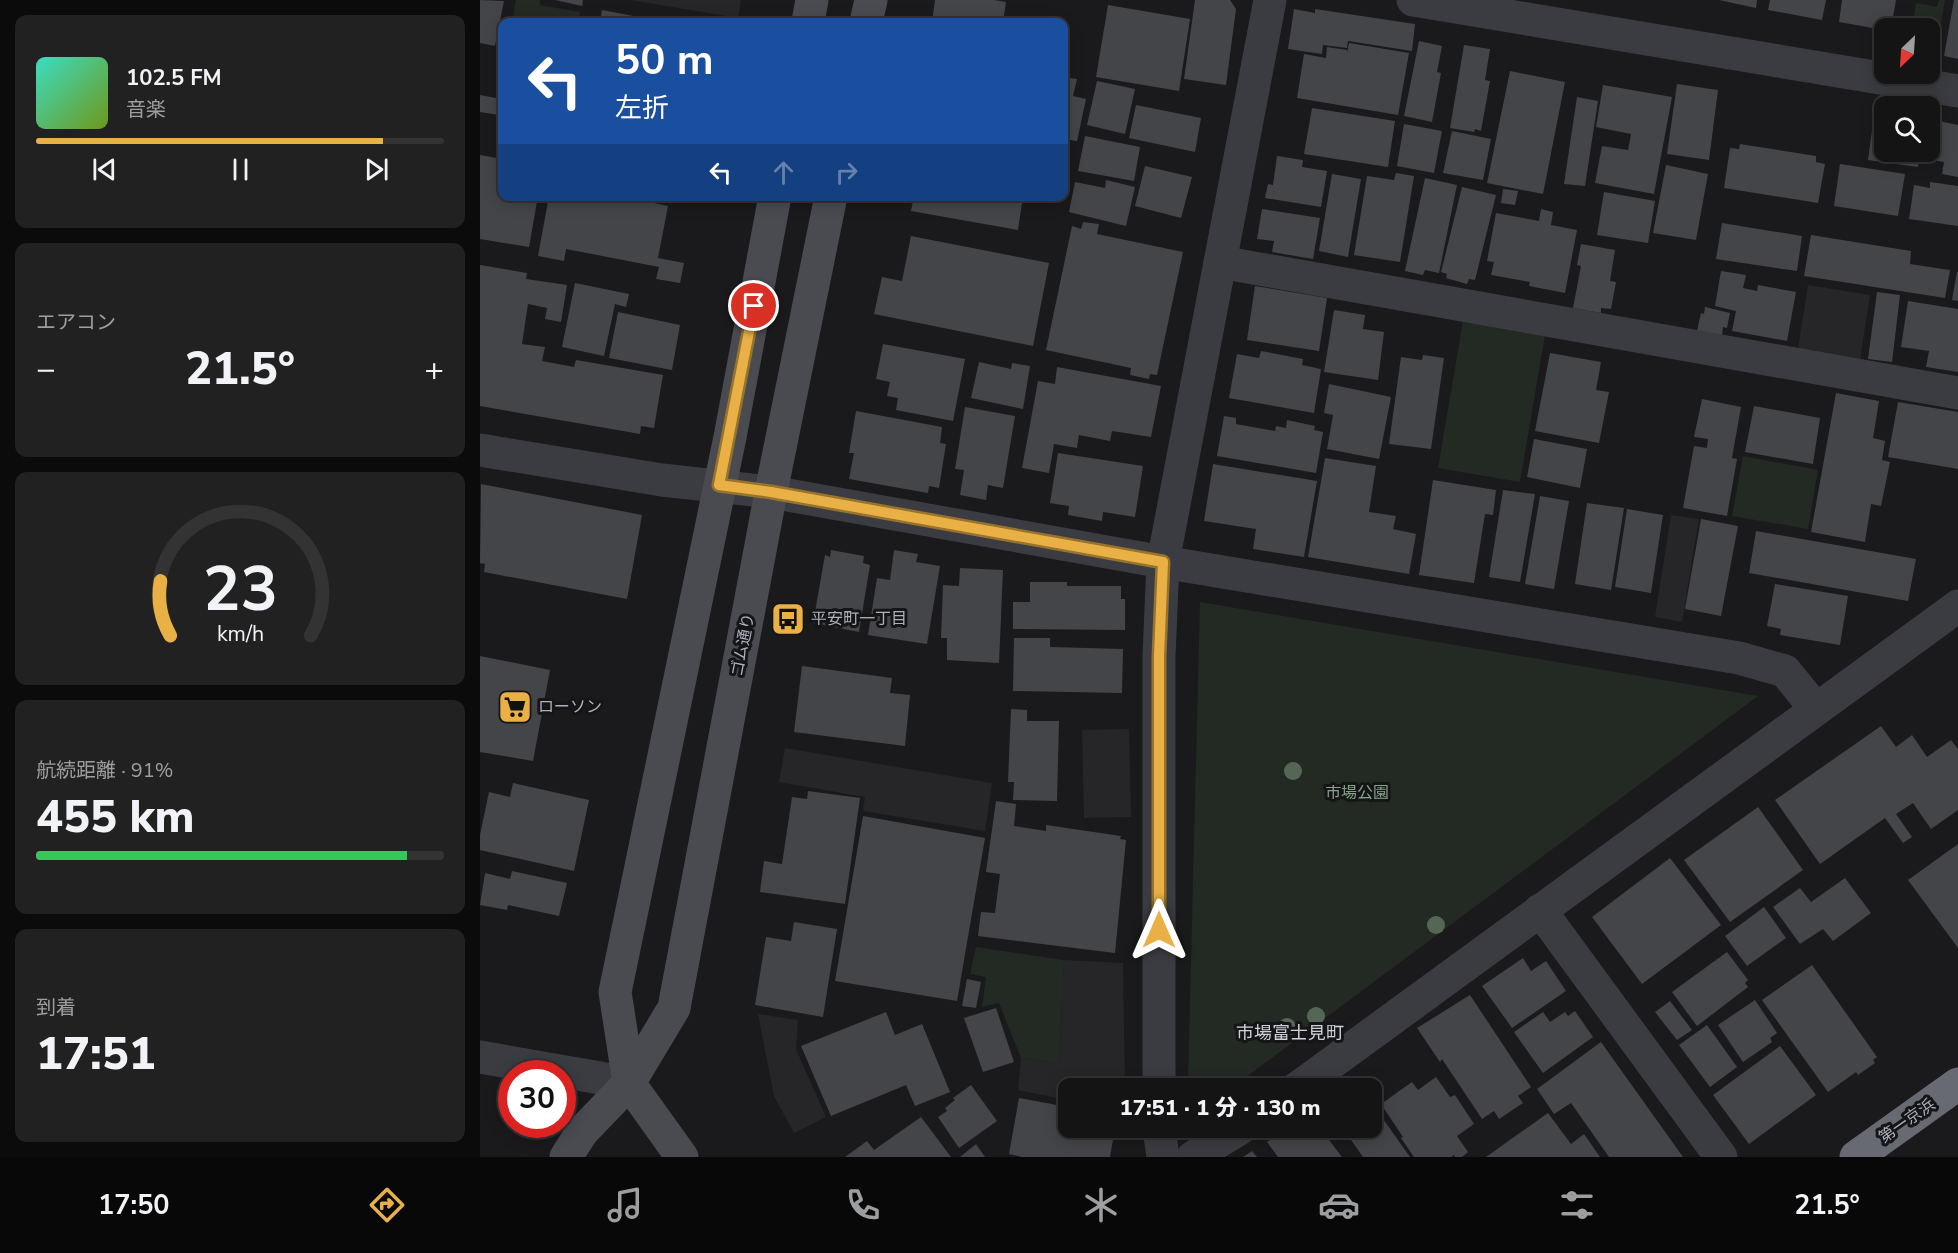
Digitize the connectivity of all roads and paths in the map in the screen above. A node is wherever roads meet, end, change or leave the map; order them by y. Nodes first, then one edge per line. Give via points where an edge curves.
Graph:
1 (812, 0) edge
2 (871, 0) edge
3 (1270, 0) edge
4 (1413, 0) edge
5 (809, 18) edge
6 (867, 18) edge
7 (1958, 91) edge
8 (774, 201) edge
9 (830, 201) edge
10 (1220, 262) junction
11 (1958, 393) edge
12 (480, 450) edge
13 (719, 485) junction
14 (771, 492) junction
15 (1163, 562) junction
16 (1958, 606) edge
17 (1815, 708) junction
18 (1540, 910) junction
19 (480, 1057) edge
20 (1160, 1078) edge
21 (1311, 1078) edge
22 (629, 1083) junction
23 (1958, 1084) edge
24 (1161, 1138) edge
25 (1224, 1138) edge
26 (566, 1157) edge
27 (682, 1157) edge
28 (1163, 1157) edge
29 (1193, 1157) edge
30 (1721, 1157) edge
31 (1856, 1157) edge

1 - 5 street
2 - 6 street
3 - 10 street
4 - 7 street
8 - 13 street
9 - 14 street, ゴム通り
10 - 11 street
10 - 15 street
12 - 13 street via 662,480
13 - 14 street
13 - 22 street via 615,992
14 - 15 street
14 - 22 street, ゴム通り via 674,1008
15 - 17 street via 1739,658 1785,671
15 - 20 street via 1159,656
16 - 17 street
17 - 18 street
18 - 21 street
18 - 30 street
19 - 22 street
22 - 26 street, ゴム通り via 582,1132
22 - 27 street
23 - 31 highway, 第一京浜
24 - 28 street
25 - 29 street

